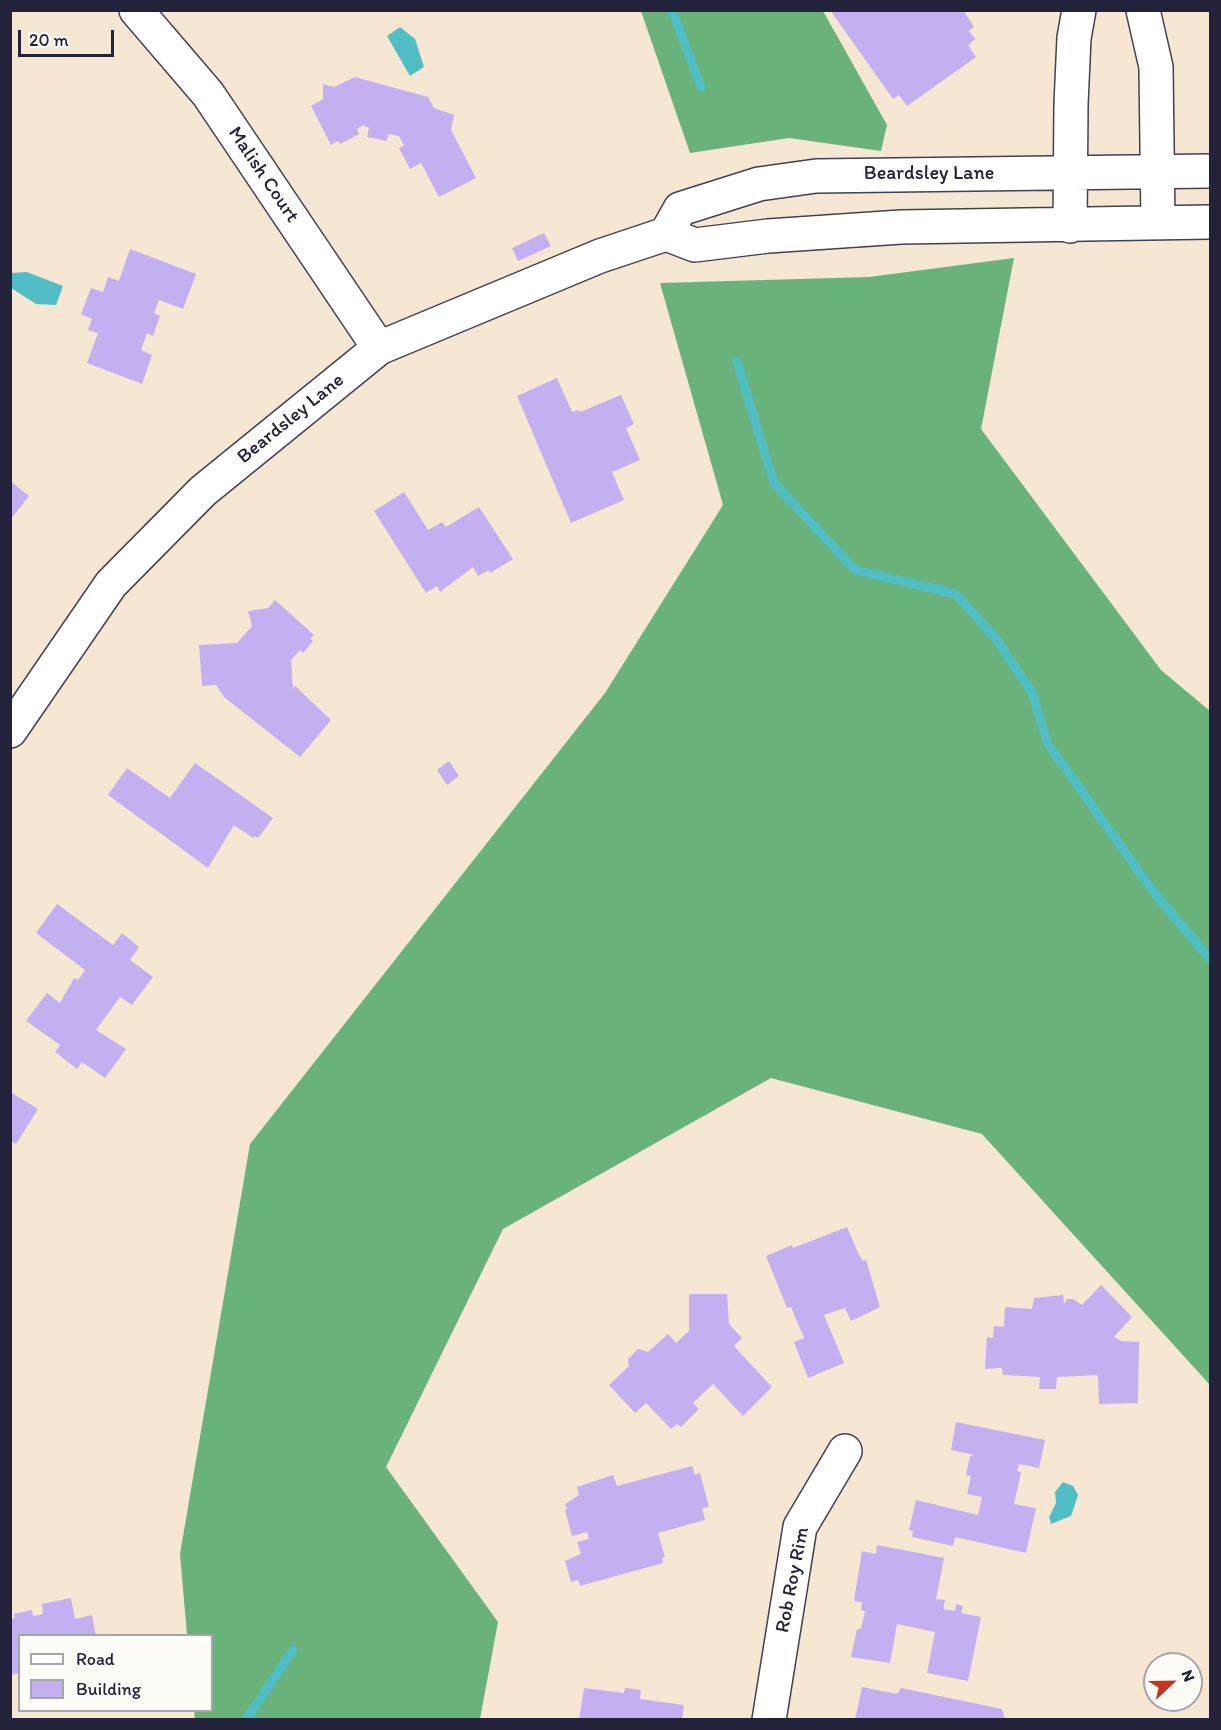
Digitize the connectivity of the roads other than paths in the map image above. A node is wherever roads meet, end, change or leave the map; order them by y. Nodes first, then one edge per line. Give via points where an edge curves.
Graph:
1 (136, 10) edge
2 (1079, 10) edge
3 (1143, 10) edge
4 (1159, 171) junction
5 (1210, 171) edge
6 (1070, 173) junction
7 (1210, 222) edge
8 (1158, 224) junction
9 (1070, 226) junction
10 (666, 234) junction
11 (379, 348) junction
12 (10, 732) edge
13 (844, 1451) dead end
14 (769, 1719) edge

1 - 11 street, Malish Court via 208,94
2 - 6 street via 1074,38
3 - 4 street via 1156,67
4 - 5 street, Beardsley Lane
4 - 6 street, Beardsley Lane
4 - 8 street
6 - 9 street
6 - 10 street, Beardsley Lane via 816,176 759,184 680,209
7 - 8 street
8 - 9 street
9 - 10 street via 901,227 695,245
10 - 11 street, Beardsley Lane via 600,256
11 - 12 street, Beardsley Lane via 203,490 111,584
13 - 14 street, Rob Roy Rim via 800,1527

